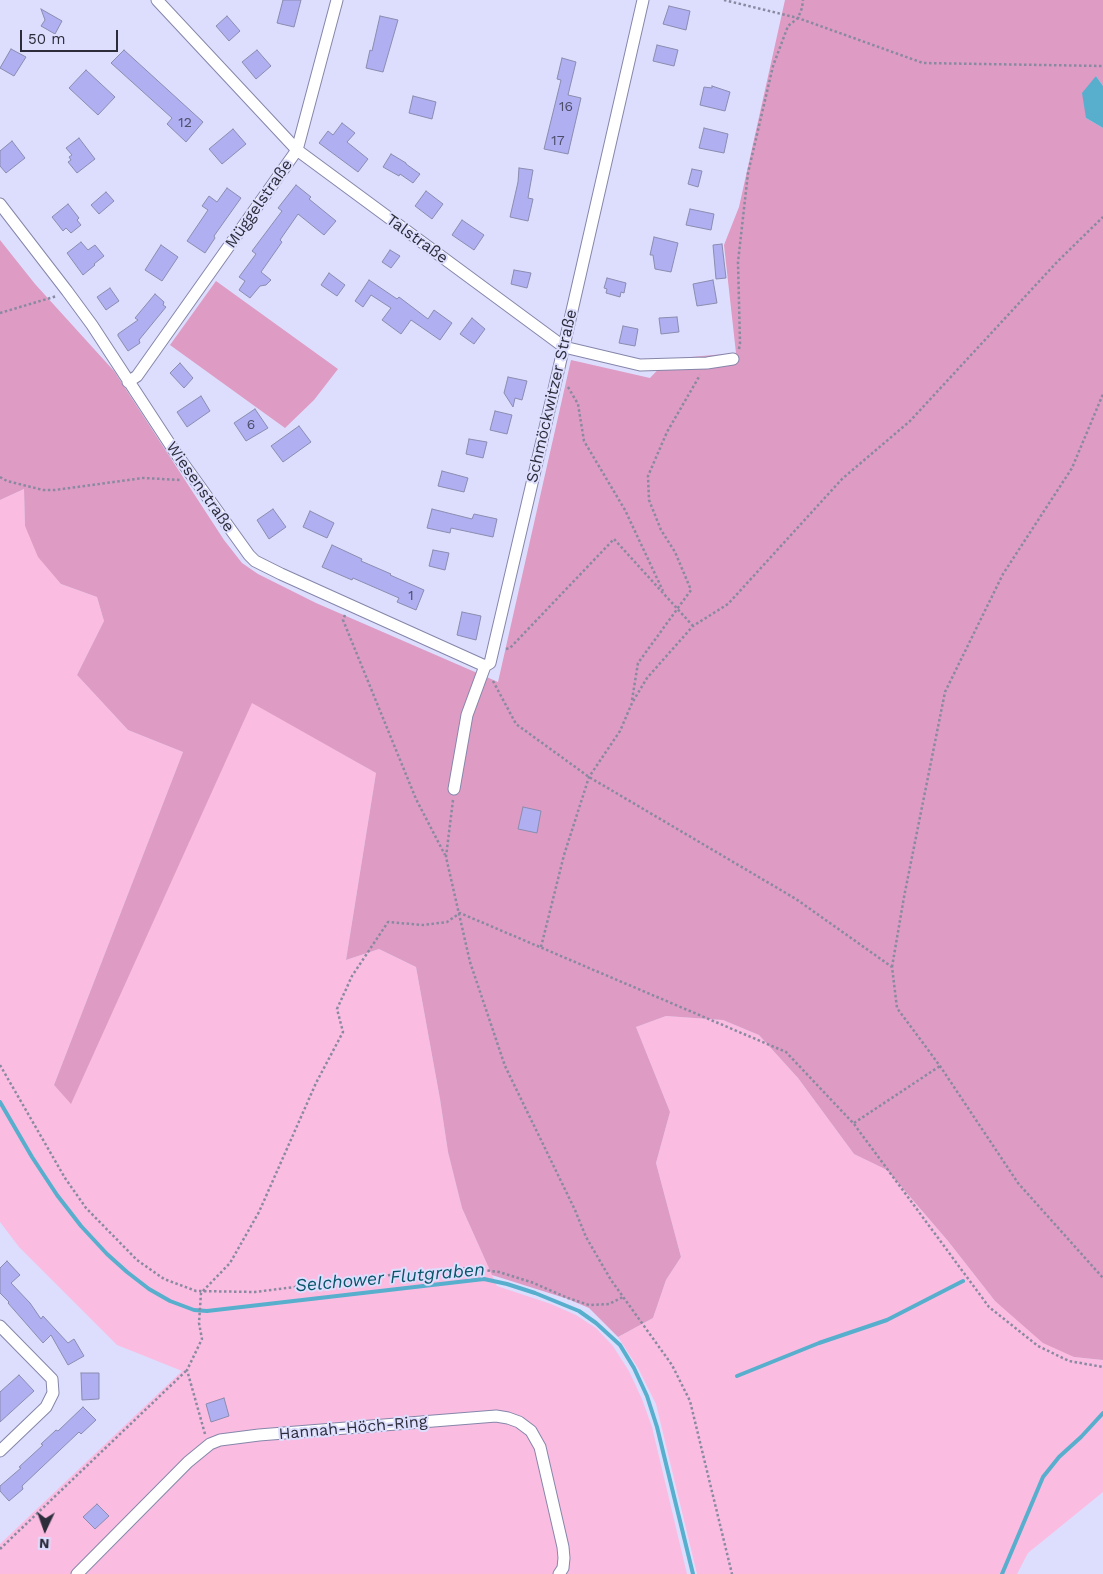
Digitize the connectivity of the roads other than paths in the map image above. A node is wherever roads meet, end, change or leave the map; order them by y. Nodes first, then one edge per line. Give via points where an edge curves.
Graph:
1 (157, 0) edge
2 (337, 0) edge
3 (643, 0) edge
4 (297, 150) junction
5 (0, 204) edge
6 (564, 347) junction
7 (734, 359) road end
8 (128, 382) junction
9 (485, 666) junction
10 (454, 789) road end
11 (0, 1326) edge
12 (0, 1451) edge
13 (77, 1574) edge
14 (559, 1574) edge

1 - 4 street, Talstraße
2 - 4 street, Müggelstraße
3 - 6 street, Schmöckwitzer Straße
4 - 6 street, Talstraße
4 - 8 street, Müggelstraße via 137,376
5 - 8 street, Wiesenstraße via 67,291
6 - 7 street, Talstraße via 640,365
6 - 9 street, Schmöckwitzer Straße via 492,655 490,663
8 - 9 street, Wiesenstraße via 195,481 255,561
9 - 10 street, Schmöckwitzer Straße via 467,715
11 - 12 street via 52,1379 54,1393 46,1407
13 - 14 street, Hannah-Höch-Ring via 188,1462 220,1440 496,1416 519,1422 531,1431 540,1447 563,1547 563,1568

